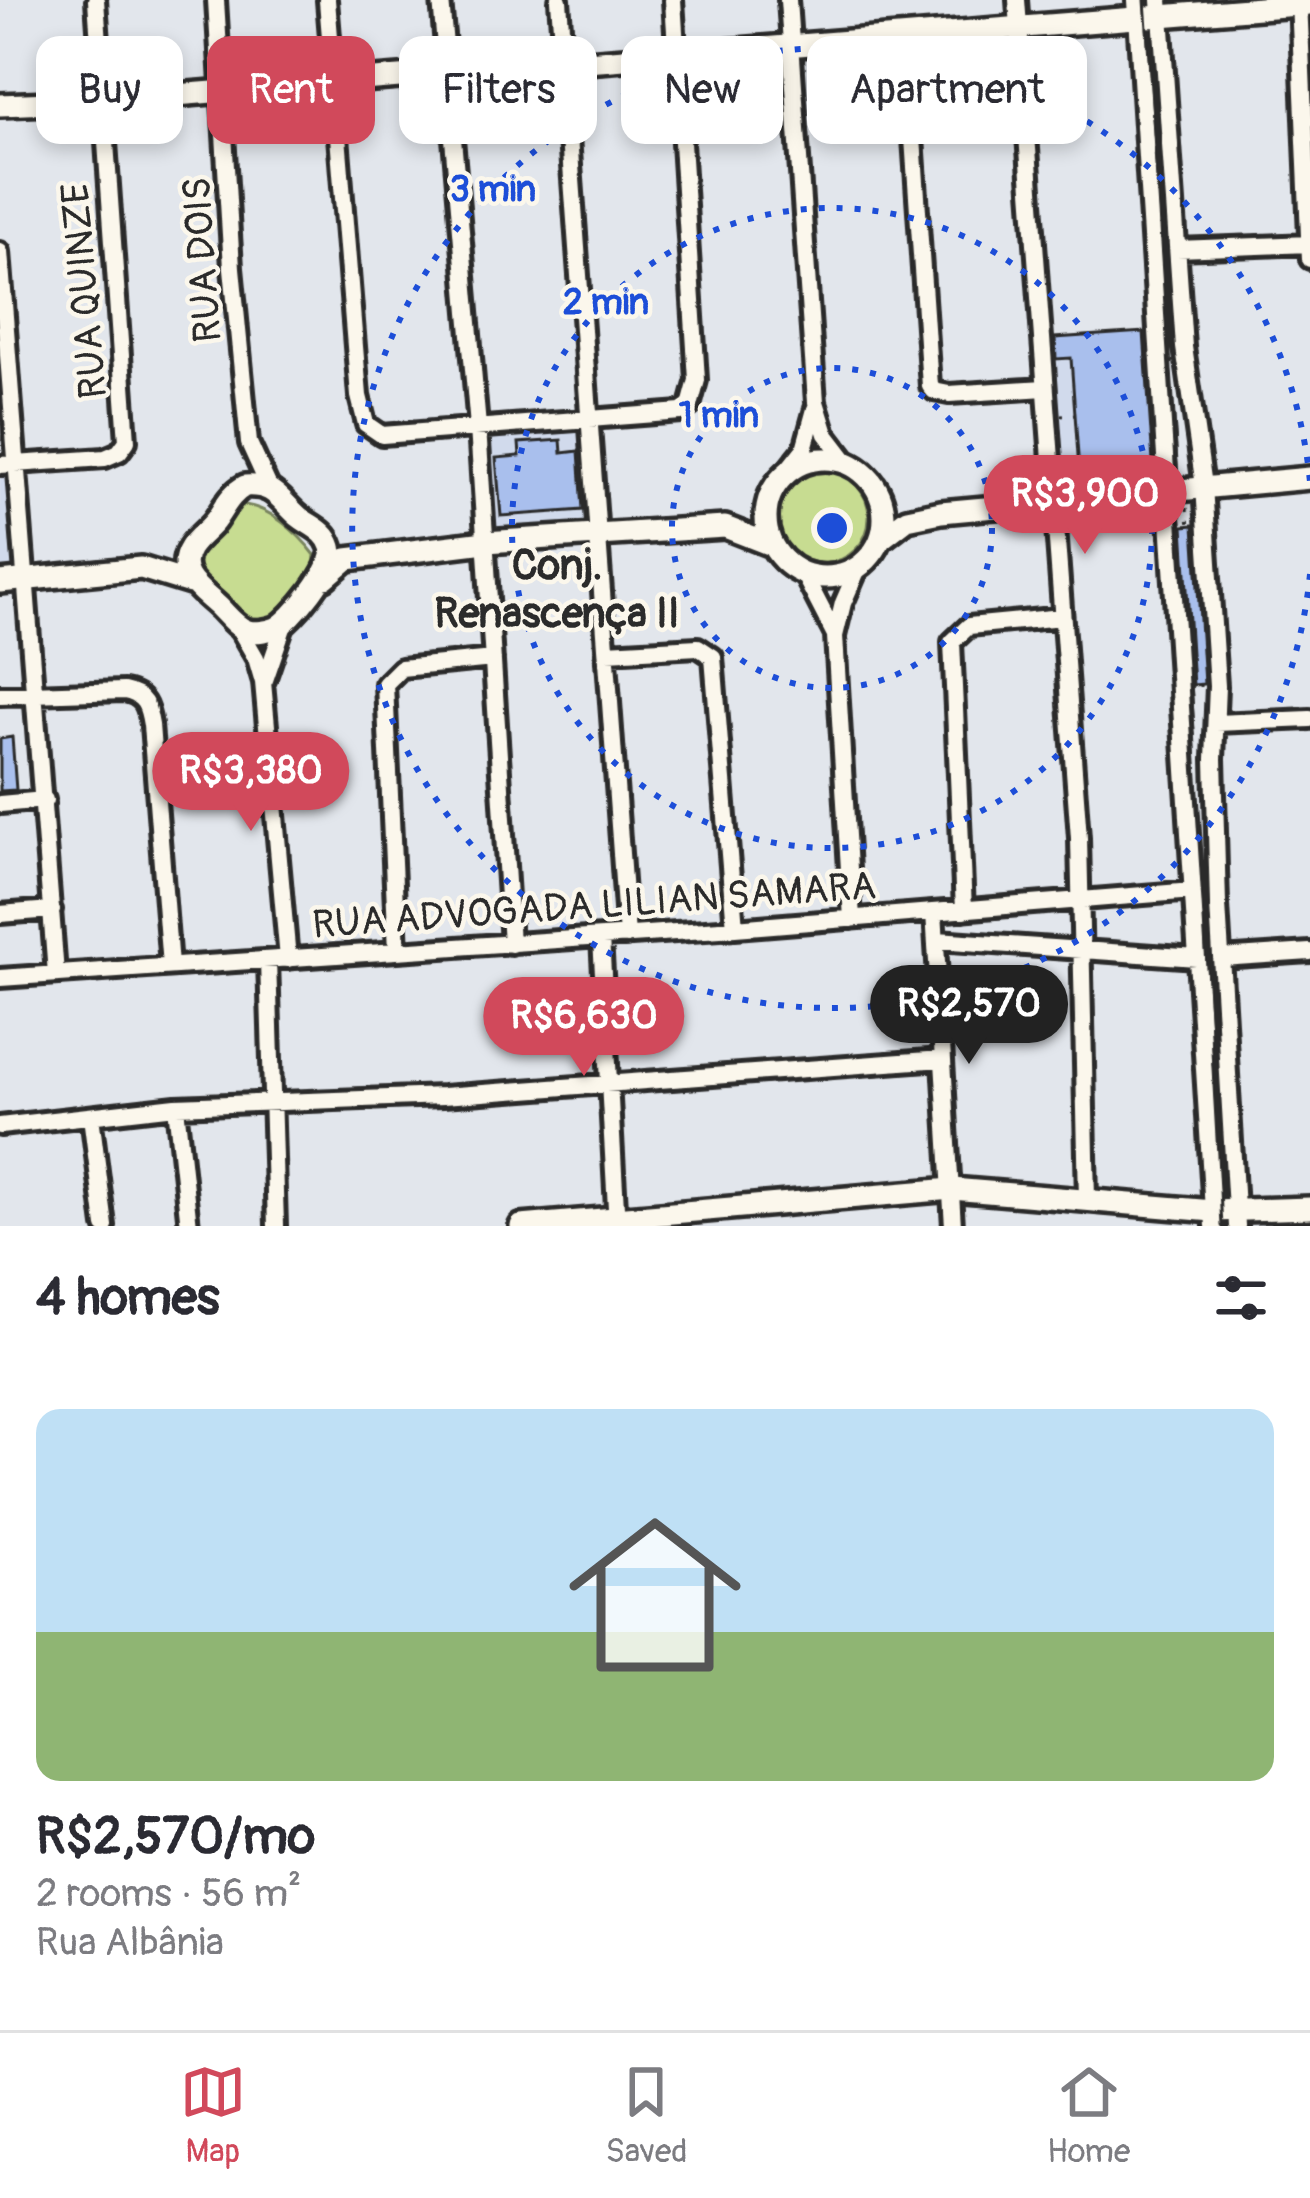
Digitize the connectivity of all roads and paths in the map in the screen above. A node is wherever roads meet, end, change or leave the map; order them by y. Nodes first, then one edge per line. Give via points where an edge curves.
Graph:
1 (96, 0) edge
2 (216, 0) edge
3 (327, 0) edge
4 (441, 0) edge
5 (559, 0) edge
6 (673, 0) edge
7 (788, 0) edge
8 (1017, 0) edge
9 (1303, 2) edge
10 (1160, 8) edge
11 (1136, 9) edge
12 (1020, 28) junction
13 (98, 36) edge
14 (219, 36) edge
15 (330, 36) edge
16 (444, 36) edge
17 (562, 36) edge
18 (676, 36) edge
19 (906, 36) edge
20 (807, 43) edge
21 (790, 44) junction
22 (783, 45) edge
23 (36, 104) edge
24 (0, 105) edge
25 (105, 144) edge
26 (226, 144) edge
27 (339, 144) edge
28 (453, 144) edge
29 (570, 144) edge
30 (682, 144) edge
31 (913, 144) edge
32 (1310, 244) edge
33 (1177, 249) junction
34 (0, 255) edge
35 (1310, 259) edge
36 (1046, 388) junction
37 (816, 402) junction
38 (590, 419) junction
39 (478, 427) junction
40 (249, 443) junction
41 (8, 464) edge
42 (849, 464) junction
43 (781, 478) junction
44 (1310, 478) edge
45 (1204, 486) junction
46 (269, 487) junction
47 (1172, 489) junction
48 (233, 493) junction
49 (1055, 500) junction
50 (599, 535) junction
51 (880, 539) junction
52 (485, 542) junction
53 (771, 545) junction
54 (860, 566) junction
55 (803, 573) junction
56 (325, 578) junction
57 (25, 580) junction
58 (0, 582) edge
59 (190, 583) junction
60 (1062, 617) junction
61 (285, 622) junction
62 (237, 624) junction
63 (835, 636) junction
64 (607, 652) junction
65 (493, 659) junction
66 (1206, 686) junction
67 (1179, 688) junction
68 (37, 692) junction
69 (0, 695) edge
70 (266, 704) junction
71 (1310, 718) edge
72 (1216, 723) junction
73 (45, 800) junction
74 (0, 804) edge
75 (1192, 891) junction
76 (1082, 899) junction
77 (52, 910) junction
78 (964, 910) junction
79 (934, 912) junction
80 (0, 914) edge
81 (852, 920) junction
82 (735, 928) junction
83 (627, 936) junction
84 (601, 938) junction
85 (937, 940) junction
86 (512, 944) junction
87 (1081, 949) junction
88 (398, 951) junction
89 (1310, 952) edge
90 (1197, 958) junction
91 (1221, 958) junction
92 (288, 959) junction
93 (268, 961) junction
94 (170, 966) junction
95 (56, 974) junction
96 (0, 978) edge
97 (942, 1059) junction
98 (610, 1082) junction
99 (270, 1100) junction
100 (176, 1106) junction
101 (91, 1116) junction
102 (0, 1126) edge
103 (952, 1189) junction
104 (1087, 1200) junction
105 (1297, 1214) edge
106 (1224, 1217) edge
107 (616, 1222) edge
108 (105, 1226) edge
109 (189, 1226) edge
110 (276, 1226) edge
111 (521, 1226) edge
112 (953, 1226) edge

1 - 13 street, RUA QUINZE
2 - 14 street, RUA DOIS
3 - 15 street
4 - 16 street
5 - 17 street
6 - 18 street
7 - 21 street
8 - 12 street
9 - 10 street
9 - 32 street
10 - 11 street
10 - 33 street
11 - 12 street
11 - 47 street
12 - 19 street
12 - 36 street
20 - 21 street
21 - 22 street
21 - 37 street
23 - 24 street
25 - 41 street, RUA QUINZE via 128,432 123,449
26 - 40 street, RUA DOIS
27 - 39 street via 363,418 382,435
28 - 39 street
29 - 38 street
30 - 38 street via 696,395 681,412
31 - 36 street via 930,386 950,394
32 - 33 street
32 - 35 street
33 - 45 street
34 - 41 street
36 - 49 street
37 - 42 street via 826,434
37 - 43 street via 804,449
38 - 39 street
38 - 50 street
39 - 52 street
40 - 46 street
40 - 48 street
41 - 57 street
42 - 43 street via 813,460
42 - 51 street via 881,500
43 - 53 street via 766,506
44 - 45 street
45 - 47 street
45 - 66 street
46 - 48 street
46 - 56 street via 321,530 331,547
47 - 49 street
47 - 67 street
48 - 59 street via 189,549
49 - 51 street via 907,519
49 - 60 street
50 - 52 street
50 - 53 street via 725,527
50 - 64 street
51 - 54 street
52 - 56 street via 347,559
52 - 65 street
53 - 55 street
54 - 55 street via 830,577
54 - 63 street
55 - 63 street
56 - 61 street
57 - 58 street
57 - 59 street via 141,568
57 - 68 street
59 - 62 street
60 - 76 street
60 - 78 street via 969,626 952,642
61 - 62 street via 261,632
61 - 70 street via 268,664
62 - 70 street via 256,658
63 - 81 street
64 - 82 street via 698,647 713,657
64 - 83 street
65 - 86 street
65 - 88 street via 401,668 385,684
66 - 67 path
66 - 72 street
67 - 75 street
68 - 69 street
68 - 73 street
68 - 94 street via 124,691 146,702
70 - 92 street
71 - 72 street
72 - 91 street
73 - 74 street
73 - 77 street
75 - 76 street, RUA ADVOGADA LILIAN SAMARA
75 - 90 street
76 - 78 street, RUA ADVOGADA LILIAN SAMARA
76 - 87 street
77 - 80 street
77 - 95 street
78 - 79 street, RUA ADVOGADA LILIAN SAMARA
79 - 81 street, RUA ADVOGADA LILIAN SAMARA
79 - 85 street
81 - 82 street, RUA ADVOGADA LILIAN SAMARA
82 - 83 street, RUA ADVOGADA LILIAN SAMARA
83 - 84 street, RUA ADVOGADA LILIAN SAMARA
84 - 86 street, RUA ADVOGADA LILIAN SAMARA
84 - 98 street
85 - 87 street
85 - 97 street
86 - 88 street, RUA ADVOGADA LILIAN SAMARA
87 - 90 street
87 - 104 street
88 - 92 street, RUA ADVOGADA LILIAN SAMARA
89 - 91 street
90 - 106 street
91 - 106 street
92 - 93 street, RUA ADVOGADA LILIAN SAMARA
93 - 94 street, RUA ADVOGADA LILIAN SAMARA
93 - 99 street
94 - 95 street, RUA ADVOGADA LILIAN SAMARA
95 - 96 street, RUA ADVOGADA LILIAN SAMARA
97 - 98 street
97 - 103 street
98 - 99 street
98 - 107 street
99 - 100 street
99 - 110 street
100 - 101 street
100 - 109 street
101 - 102 street
101 - 108 street
103 - 104 street
103 - 107 street
103 - 112 street
104 - 106 street
105 - 106 street
107 - 111 street

